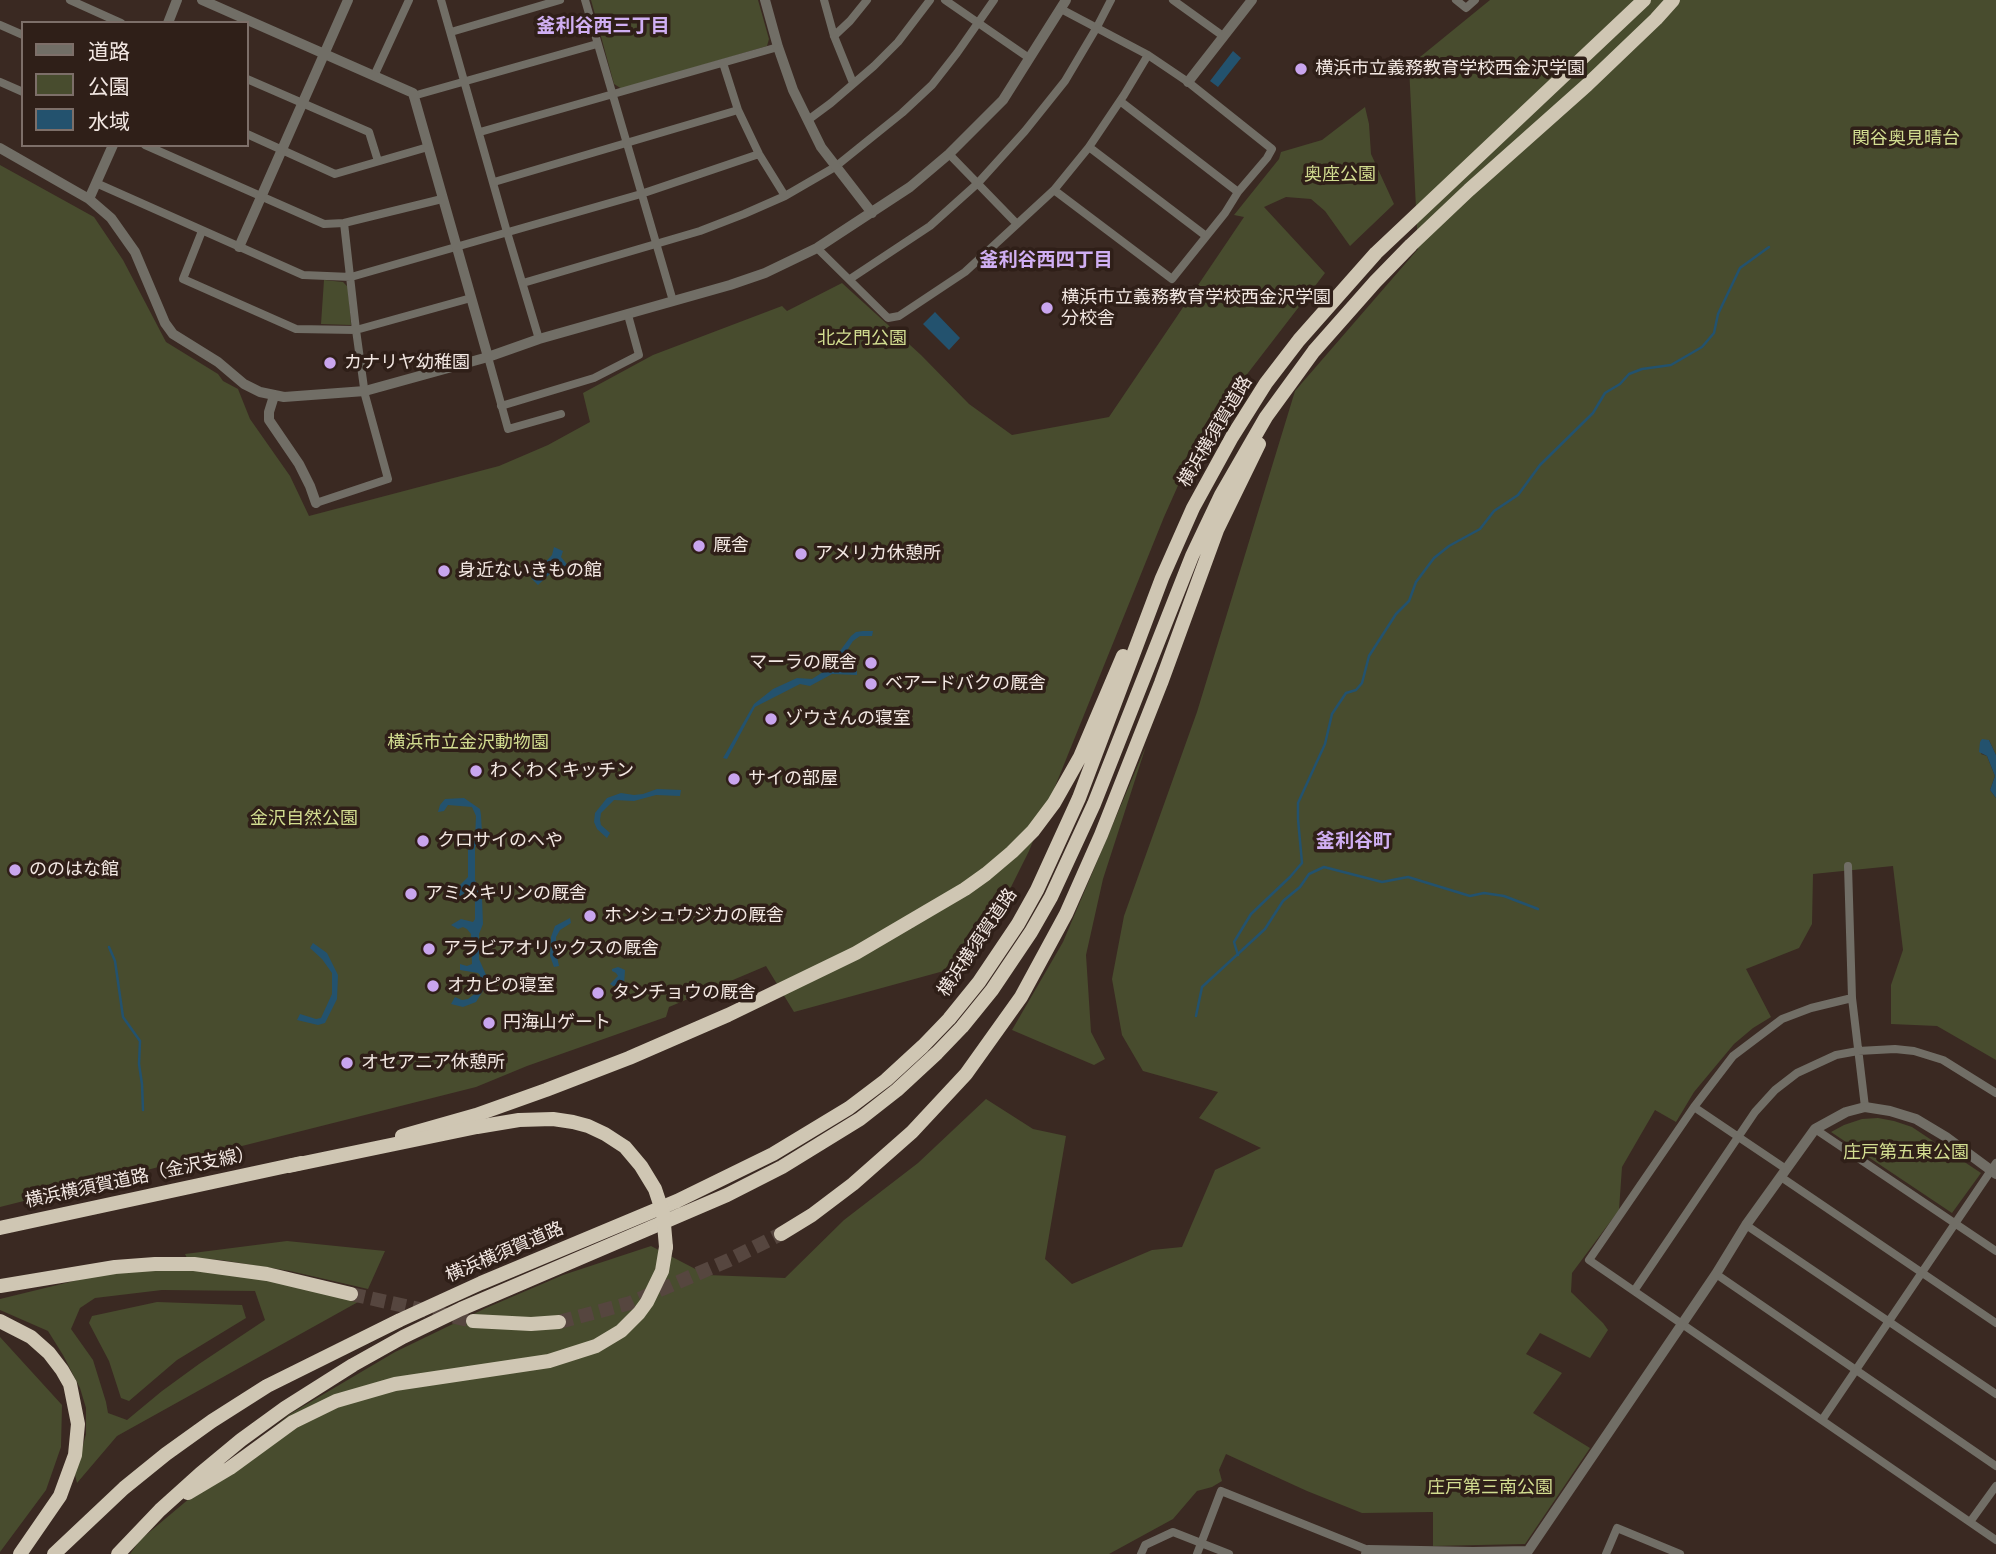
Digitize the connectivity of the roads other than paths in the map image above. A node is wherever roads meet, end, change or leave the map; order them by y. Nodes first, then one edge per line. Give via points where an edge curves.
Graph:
1 (70, 0) edge
2 (177, 0) edge
3 (202, 0) edge
4 (409, 0) edge
5 (441, 0) edge
6 (560, 0) edge
7 (584, 0) edge
8 (765, 0) edge
9 (824, 0) edge
10 (867, 0) edge
11 (930, 0) edge
12 (945, 0) edge
13 (994, 0) edge
14 (1111, 0) edge
15 (1173, 0) edge
16 (1252, 0) edge
17 (1456, 0) edge
18 (1475, 0) edge
19 (1644, 0) edge
20 (1673, 0) edge
21 (345, 1) edge
22 (1064, 5) edge
23 (117, 21) edge
24 (169, 21) edge
25 (980, 23) junction
26 (0, 25) edge
27 (1097, 27) junction
28 (451, 32) junction
29 (21, 35) edge
30 (834, 36) junction
31 (1223, 36) junction
32 (597, 44) junction
33 (778, 47) junction
34 (324, 53) junction
35 (1148, 55) junction
36 (1028, 58) junction
37 (723, 63) junction
38 (374, 76) junction
39 (248, 79) edge
40 (0, 82) edge
41 (465, 82) junction
42 (1188, 82) junction
43 (853, 83) junction
44 (21, 91) edge
45 (613, 94) junction
46 (413, 96) junction
47 (1120, 101) junction
48 (303, 104) junction
49 (738, 110) junction
50 (808, 120) junction
51 (480, 132) junction
52 (248, 134) edge
53 (626, 144) junction
54 (112, 147) edge
55 (149, 147) edge
56 (428, 147) junction
57 (1089, 147) junction
58 (0, 149) edge
59 (282, 150) junction
60 (759, 154) junction
61 (949, 154) junction
62 (378, 161) junction
63 (835, 167) junction
64 (494, 182) junction
65 (96, 183) junction
66 (978, 183) junction
67 (1054, 190) junction
68 (1238, 192) junction
69 (641, 194) junction
70 (785, 196) junction
71 (261, 197) junction
72 (89, 199) junction
73 (442, 199) junction
74 (872, 213) junction
75 (344, 223) junction
76 (1017, 224) junction
77 (202, 231) junction
78 (507, 232) junction
79 (1206, 236) junction
80 (655, 245) junction
81 (239, 247) junction
82 (456, 247) junction
83 (817, 248) junction
84 (351, 277) junction
85 (849, 279) junction
86 (523, 283) junction
87 (471, 298) junction
88 (673, 301) junction
89 (628, 315) junction
90 (356, 330) junction
91 (539, 339) junction
92 (488, 357) junction
93 (1296, 374) junction
94 (365, 391) junction
95 (274, 396) junction
96 (501, 406) junction
97 (561, 414) dead end
98 (1232, 437) junction
99 (316, 503) joint
100 (1848, 866) dead end
101 (1852, 998) junction
102 (1858, 1051) junction
103 (1996, 1093) edge
104 (1694, 1107) junction
105 (1865, 1107) junction
106 (1815, 1129) junction
107 (1739, 1138) junction
108 (289, 1166) junction
109 (1994, 1169) edge
110 (1784, 1173) junction
111 (1955, 1224) junction
112 (1746, 1225) junction
113 (0, 1228) edge
114 (781, 1234) tunnel mouth
115 (1996, 1251) edge
116 (1922, 1272) junction
117 (1716, 1274) junction
118 (0, 1286) edge
119 (1634, 1291) junction
120 (351, 1294) tunnel mouth
121 (0, 1321) edge
122 (473, 1321) tunnel mouth
123 (1889, 1321) junction
124 (559, 1322) tunnel mouth
125 (1681, 1323) junction
126 (1996, 1323) edge
127 (1856, 1369) junction
128 (1996, 1394) edge
129 (1822, 1420) junction
130 (1996, 1466) edge
131 (1996, 1486) edge
132 (160, 1510) junction
133 (1970, 1522) junction
134 (1996, 1540) edge
135 (1202, 1543) junction
136 (1367, 1552) edge
137 (1415, 1553) edge
138 (1474, 1553) edge
139 (1528, 1553) edge
140 (20, 1554) edge
141 (54, 1554) edge
142 (118, 1554) edge
143 (1141, 1554) edge
144 (1197, 1554) edge
145 (1229, 1554) edge
146 (1606, 1554) edge
147 (1680, 1554) edge

1 - 23 street
2 - 24 street
3 - 34 street
4 - 38 street
5 - 28 street
6 - 28 street
7 - 32 street
8 - 33 street
9 - 30 street
10 - 30 street
11 - 43 street via 898,42
12 - 25 street
13 - 25 street
14 - 27 street
15 - 31 street
16 - 31 street
17 - 18 street via 1466,8
19 - 98 highway, 横浜横須賀道路 via 1376,253 1299,340
20 - 93 highway, 横浜横須賀道路 via 1411,245
21 - 34 street
22 - 27 street
22 - 36 street
25 - 36 street
25 - 63 street via 932,85
26 - 29 street
27 - 35 street
27 - 66 street via 1065,80
28 - 41 street
30 - 43 street
31 - 42 street
32 - 41 street
32 - 45 street
33 - 37 street
33 - 50 street
34 - 38 street
34 - 48 street
35 - 42 street
35 - 47 street
36 - 61 street via 1003,100
37 - 45 street
37 - 49 street
38 - 46 street
39 - 48 street
40 - 44 street
41 - 46 street
41 - 51 street
42 - 68 street via 1272,149
43 - 50 street
45 - 51 street
45 - 53 street
46 - 56 street
47 - 57 street
47 - 68 street
48 - 59 street
48 - 62 street via 369,132
49 - 53 street
49 - 60 street
50 - 63 street
51 - 64 street
52 - 59 street
53 - 64 street
53 - 69 street
54 - 65 street
55 - 71 street
56 - 62 street
56 - 73 street
57 - 67 street
57 - 79 street
58 - 72 street
59 - 62 street via 335,174
59 - 71 street
60 - 69 street
60 - 70 street
61 - 66 street
61 - 74 street
63 - 70 street
63 - 74 street
64 - 78 street
65 - 72 street
65 - 77 street
66 - 76 street
66 - 85 street via 930,226
67 - 76 street
67 - 79 street via 1172,279
68 - 79 street
69 - 78 street
69 - 80 street
70 - 80 street
71 - 75 street via 324,224
71 - 81 street
72 - 95 street via 111,218 135,252 173,334 244,384
73 - 75 street
73 - 82 street
74 - 83 street
75 - 84 street
76 - 85 street via 965,272 893,318
77 - 81 street
77 - 90 street via 183,279 296,329
78 - 82 street
78 - 86 street
80 - 86 street
80 - 88 street
81 - 84 street via 303,275
82 - 84 street
82 - 87 street
83 - 85 street
83 - 88 street via 765,273
84 - 90 street
86 - 91 street
87 - 90 street
87 - 92 street
88 - 89 street
89 - 91 street
89 - 96 street via 639,355 594,378
90 - 94 street
91 - 92 street
92 - 94 street
92 - 96 street
93 - 114 highway via 1217,530 1106,823 1040,965 966,1074 912,1132 878,1163
93 - 132 highway, 横浜横須賀道路 via 1242,456 1192,556 1094,804 1051,897 986,997 937,1053 860,1119 782,1167 461,1309 353,1365 241,1440
94 - 95 street
94 - 99 street via 388,479
95 - 99 street via 269,420 299,464
96 - 97 street via 508,429
98 - 108 highway, bridge via 1179,523 1080,757 1033,831 1004,859 965,889 868,946 641,1053 433,1128
98 - 141 highway, 横浜横須賀道路 via 1193,508 1058,845 1018,924 972,990 923,1046 849,1108 773,1154 677,1201 400,1320 267,1386 155,1462
100 - 101 street
101 - 102 street
101 - 104 street via 1782,1019 1733,1056
102 - 103 street via 1895,1049 1934,1057
102 - 105 street
102 - 107 street via 1836,1055 1797,1073 1755,1112
104 - 107 street
104 - 119 street via 1589,1260
105 - 106 street via 1846,1111
105 - 109 street via 1916,1119
106 - 110 street
106 - 111 street
107 - 110 street
107 - 119 street
108 - 113 highway, 横浜横須賀道路（金沢支線）
108 - 132 highway, bridge via 519,1120 554,1119 588,1126 625,1147 655,1189 666,1247 662,1271 639,1313 596,1346 549,1361 395,1384 336,1401 293,1422 230,1468
109 - 111 street
110 - 112 street
110 - 116 street
111 - 115 street
111 - 116 street
112 - 117 street
112 - 123 street
116 - 123 street
116 - 126 street
117 - 125 street
117 - 127 street
118 - 120 highway via 115,1266 194,1264 267,1274
119 - 125 street
121 - 140 highway via 31,1337 62,1370 70,1384 78,1424 75,1455 60,1496
122 - 124 highway
123 - 127 street
123 - 128 street
125 - 129 street
125 - 139 street
127 - 129 street
127 - 130 street
129 - 133 street
131 - 133 street
132 - 142 highway, 横浜横須賀道路
133 - 134 street
135 - 136 street via 1221,1491
135 - 143 street via 1174,1532 1144,1545
135 - 144 street
135 - 145 street
136 - 137 street
137 - 138 street
138 - 139 street
146 - 147 street via 1617,1528

